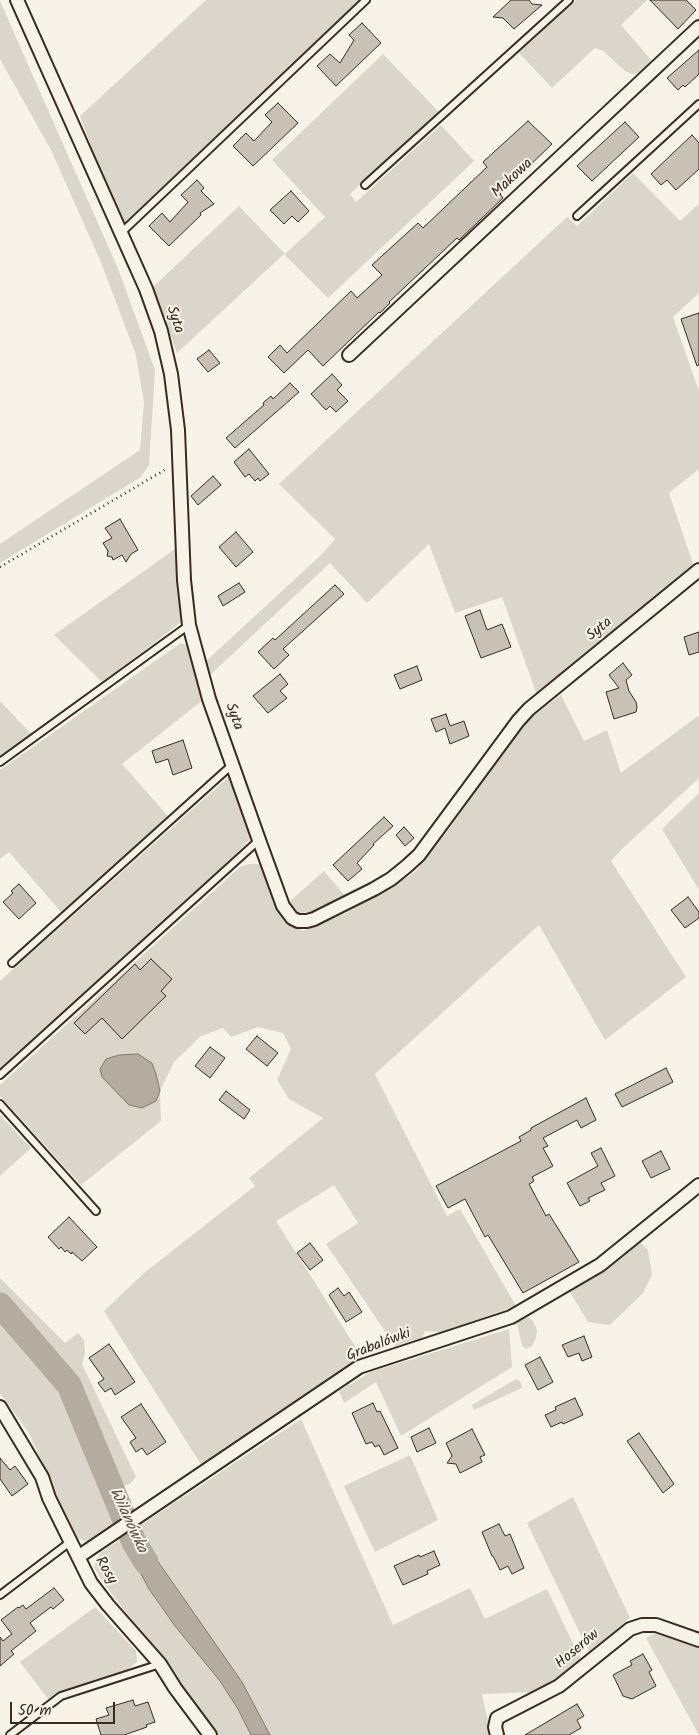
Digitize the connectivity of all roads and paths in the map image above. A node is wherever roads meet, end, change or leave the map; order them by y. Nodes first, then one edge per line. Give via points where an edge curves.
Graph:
1 (17, 0) edge
2 (366, 0) edge
3 (569, 0) edge
4 (699, 27) edge
5 (699, 104) edge
6 (365, 185) dead end
7 (577, 216) dead end
8 (121, 233) junction
9 (349, 355) dead end
10 (180, 461) junction
11 (0, 567) edge
12 (699, 570) edge
13 (189, 625) junction
14 (0, 762) edge
15 (233, 764) junction
16 (259, 840) junction
17 (12, 963) dead end
18 (0, 1075) edge
19 (0, 1104) edge
20 (699, 1185) edge
21 (96, 1211) dead end
22 (0, 1407) edge
23 (70, 1542) junction
24 (78, 1557) junction
25 (0, 1595) edge
26 (699, 1640) edge
27 (160, 1664) junction
28 (10, 1735) edge
29 (210, 1735) edge
30 (497, 1735) edge

1 - 8 street, Syta
2 - 8 lane
3 - 6 lane
4 - 9 street, Makowa
5 - 7 lane
8 - 10 street, Syta via 146,289 167,353
10 - 11 path
10 - 13 street, Syta via 184,580
12 - 16 street, Syta via 529,709 419,855 391,879 314,919 298,921 287,914 283,906
13 - 14 lane
13 - 15 street, Syta via 209,699
15 - 16 street, Syta
15 - 17 lane
16 - 18 lane
19 - 21 lane
20 - 24 street, Grabalówki via 600,1266 511,1317 359,1368
22 - 23 street, Rosy via 42,1477
23 - 24 street, Rosy
23 - 25 lane
24 - 27 street, Rosy via 108,1605
26 - 30 street, Hoserów via 656,1625 630,1629 559,1686 496,1718
27 - 28 lane via 61,1696
27 - 29 street, Rosy

